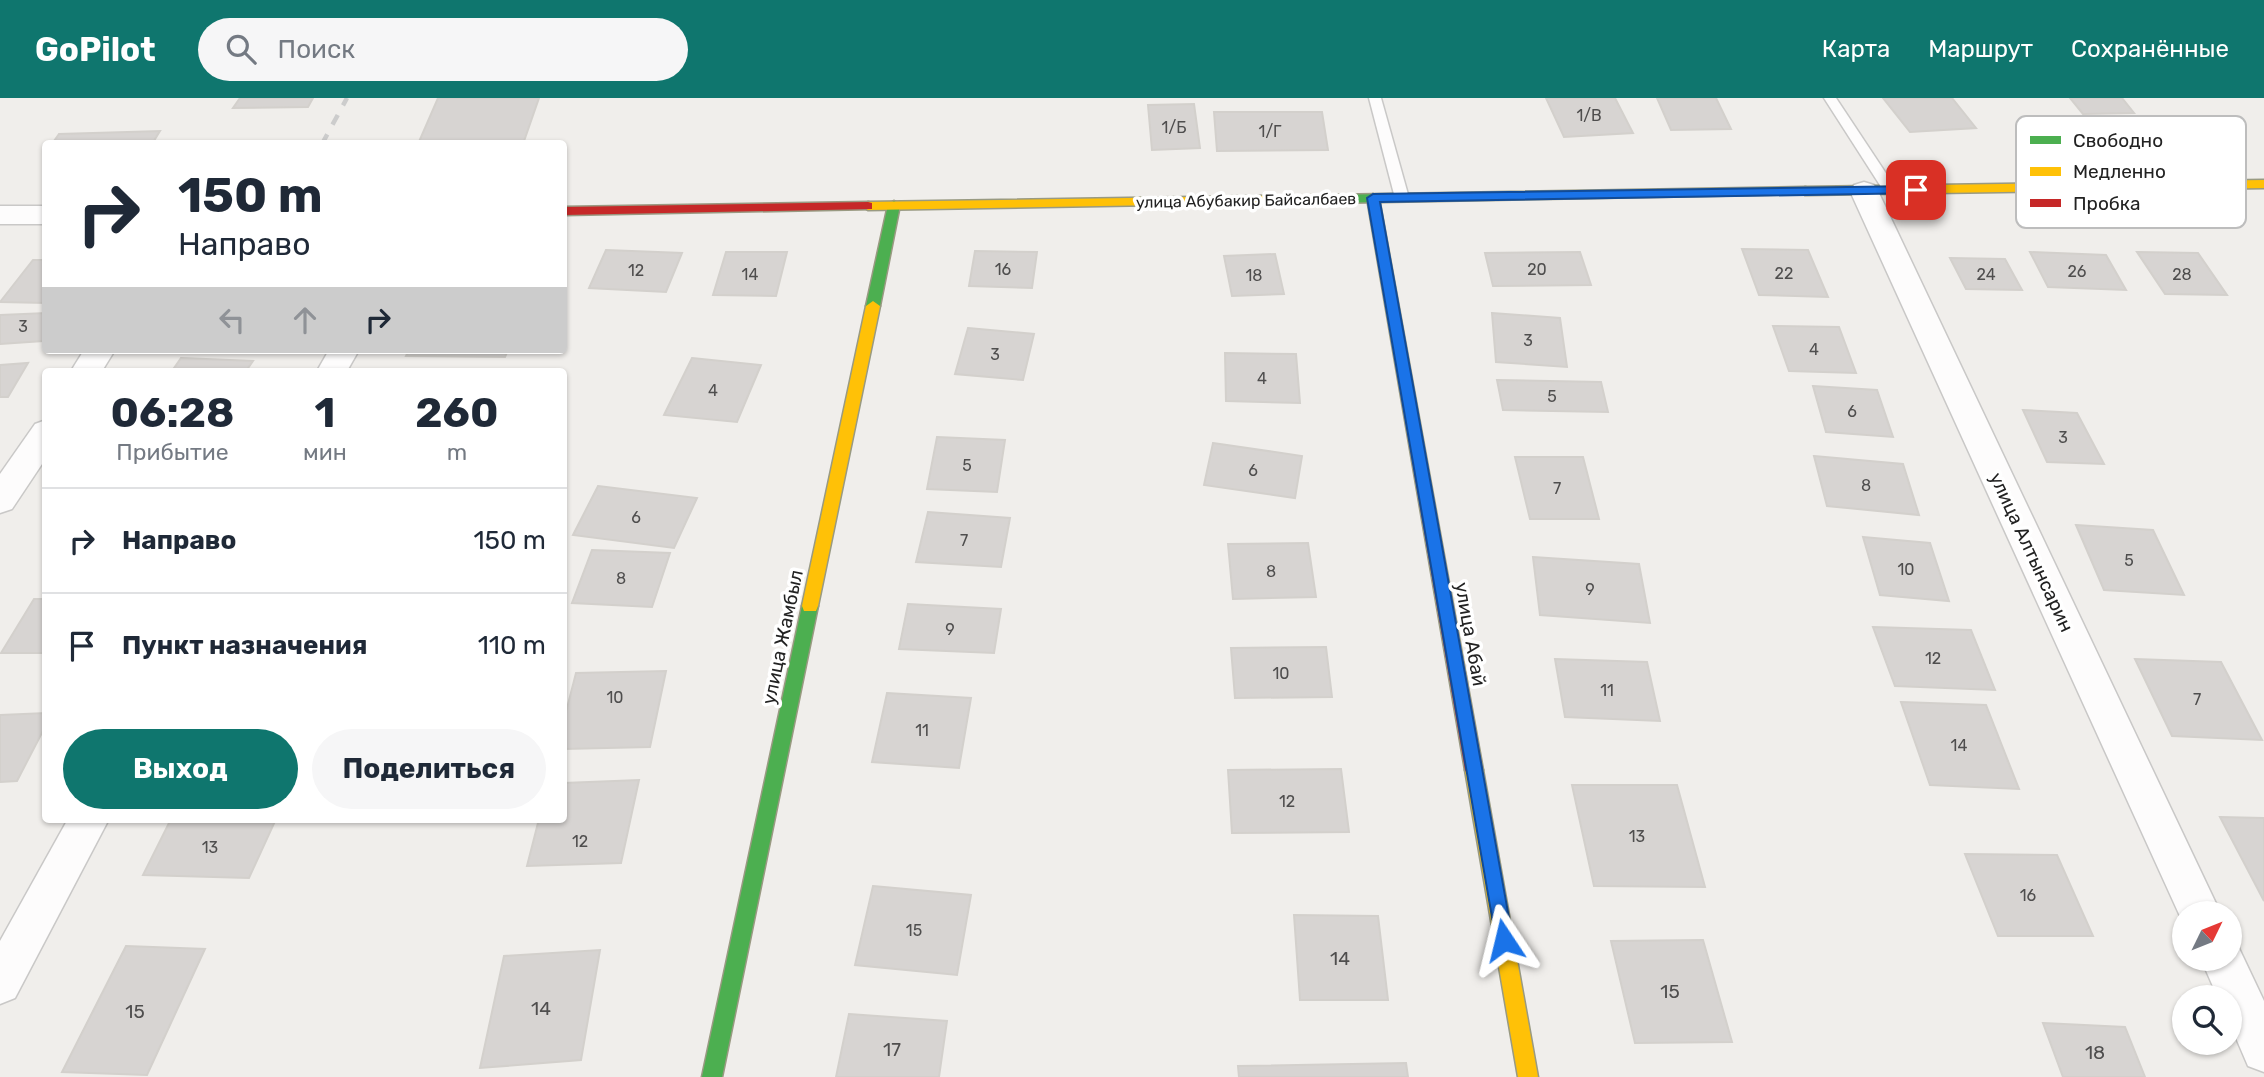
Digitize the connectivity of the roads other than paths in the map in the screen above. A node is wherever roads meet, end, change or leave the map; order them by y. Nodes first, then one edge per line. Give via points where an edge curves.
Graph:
1 (1375, 98) edge
2 (1830, 98) edge
3 (2246, 184) edge
4 (2264, 184) edge
5 (2016, 188) edge
6 (1877, 190) junction
7 (1373, 198) junction
8 (1402, 198) junction
9 (894, 205) junction
10 (567, 211) edge
11 (0, 215) edge
12 (42, 215) edge
13 (42, 438) edge
14 (0, 500) edge
15 (87, 823) edge
16 (2194, 901) edge
17 (2228, 971) edge
18 (0, 984) edge
19 (2264, 1050) edge
20 (712, 1077) edge
21 (1528, 1077) edge

1 - 8 lane
2 - 6 lane
3 - 4 street, улица Абубакир Байсалбаев
5 - 6 street, улица Абубакир Байсалбаев
6 - 8 street, улица Абубакир Байсалбаев
6 - 16 street, улица Алтынсарин
7 - 8 street, улица Абубакир Байсалбаев
7 - 9 street, улица Абубакир Байсалбаев
7 - 21 street, улица Абай
9 - 10 street, улица Абубакир Байсалбаев
9 - 20 street, улица Жамбыл
11 - 12 street
13 - 14 street
15 - 18 street
17 - 19 street

